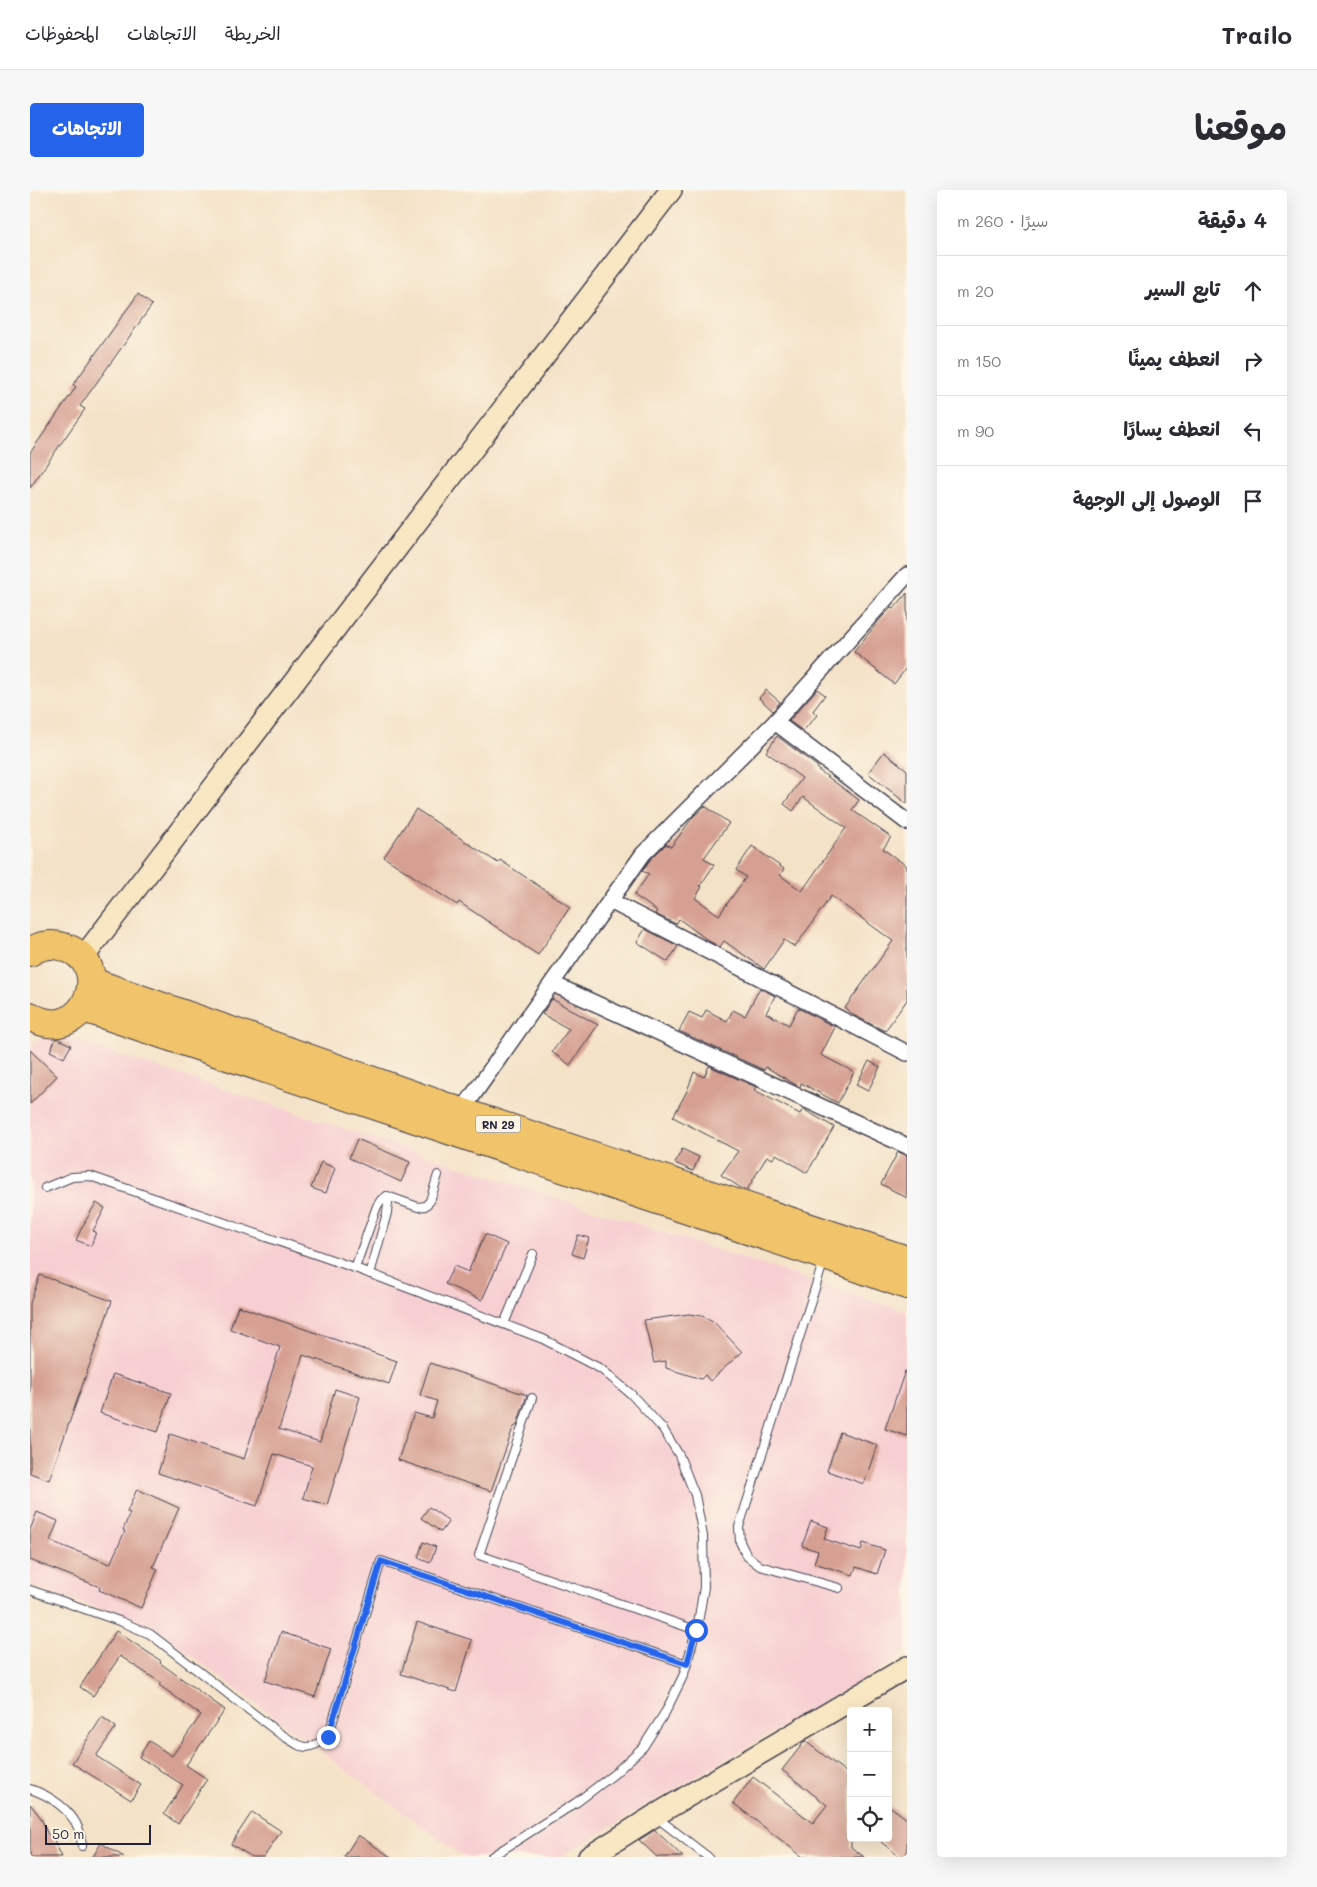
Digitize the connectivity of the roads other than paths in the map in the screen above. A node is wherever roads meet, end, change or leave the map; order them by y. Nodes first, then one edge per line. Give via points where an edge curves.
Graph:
1 (671, 190) edge
2 (907, 575) edge
3 (775, 722) junction
4 (907, 822) edge
5 (610, 901) junction
6 (30, 952) edge
7 (87, 970) junction
8 (553, 984) junction
9 (84, 1008) junction
10 (30, 1017) edge
11 (907, 1053) edge
12 (461, 1112) junction
13 (907, 1146) edge
14 (438, 1176) dead end
15 (45, 1188) dead end
16 (387, 1196) junction
17 (533, 1254) dead end
18 (825, 1256) junction
19 (907, 1260) edge
20 (355, 1268) junction
21 (370, 1274) junction
22 (907, 1285) edge
23 (504, 1324) junction
24 (532, 1398) dead end
25 (839, 1588) dead end
26 (30, 1590) edge
27 (696, 1630) junction
28 (687, 1664) junction
29 (907, 1667) edge
30 (30, 1789) edge
31 (654, 1816) junction
32 (82, 1846) dead end
33 (492, 1857) edge
34 (590, 1857) edge
35 (708, 1857) edge

1 - 7 main road
2 - 3 street
3 - 4 street
3 - 5 street via 643,854
5 - 8 street
5 - 11 street
6 - 7 highway via 41,946 68,948
7 - 9 highway via 91,991
7 - 12 highway, RN 29
8 - 12 street
8 - 13 street
9 - 10 highway via 71,1019 55,1023
9 - 18 highway
12 - 19 highway, RN 29
14 - 16 lane via 430,1201 425,1206 418,1207
15 - 20 lane via 72,1177 90,1176
16 - 20 lane via 377,1206
16 - 21 lane via 388,1213
17 - 23 lane
18 - 22 highway
18 - 25 lane via 739,1527 740,1542 747,1556 760,1566
20 - 21 lane
21 - 23 lane
23 - 27 lane via 543,1339 601,1369 631,1394 663,1429 679,1455 695,1495 703,1536 704,1587
24 - 27 lane via 479,1555
26 - 28 lane via 150,1634 300,1747 314,1747 328,1737 381,1561
27 - 28 lane
28 - 33 lane via 666,1712 643,1747 577,1802
29 - 31 main road
30 - 32 lane via 64,1809 79,1829
31 - 34 main road
31 - 35 lane

